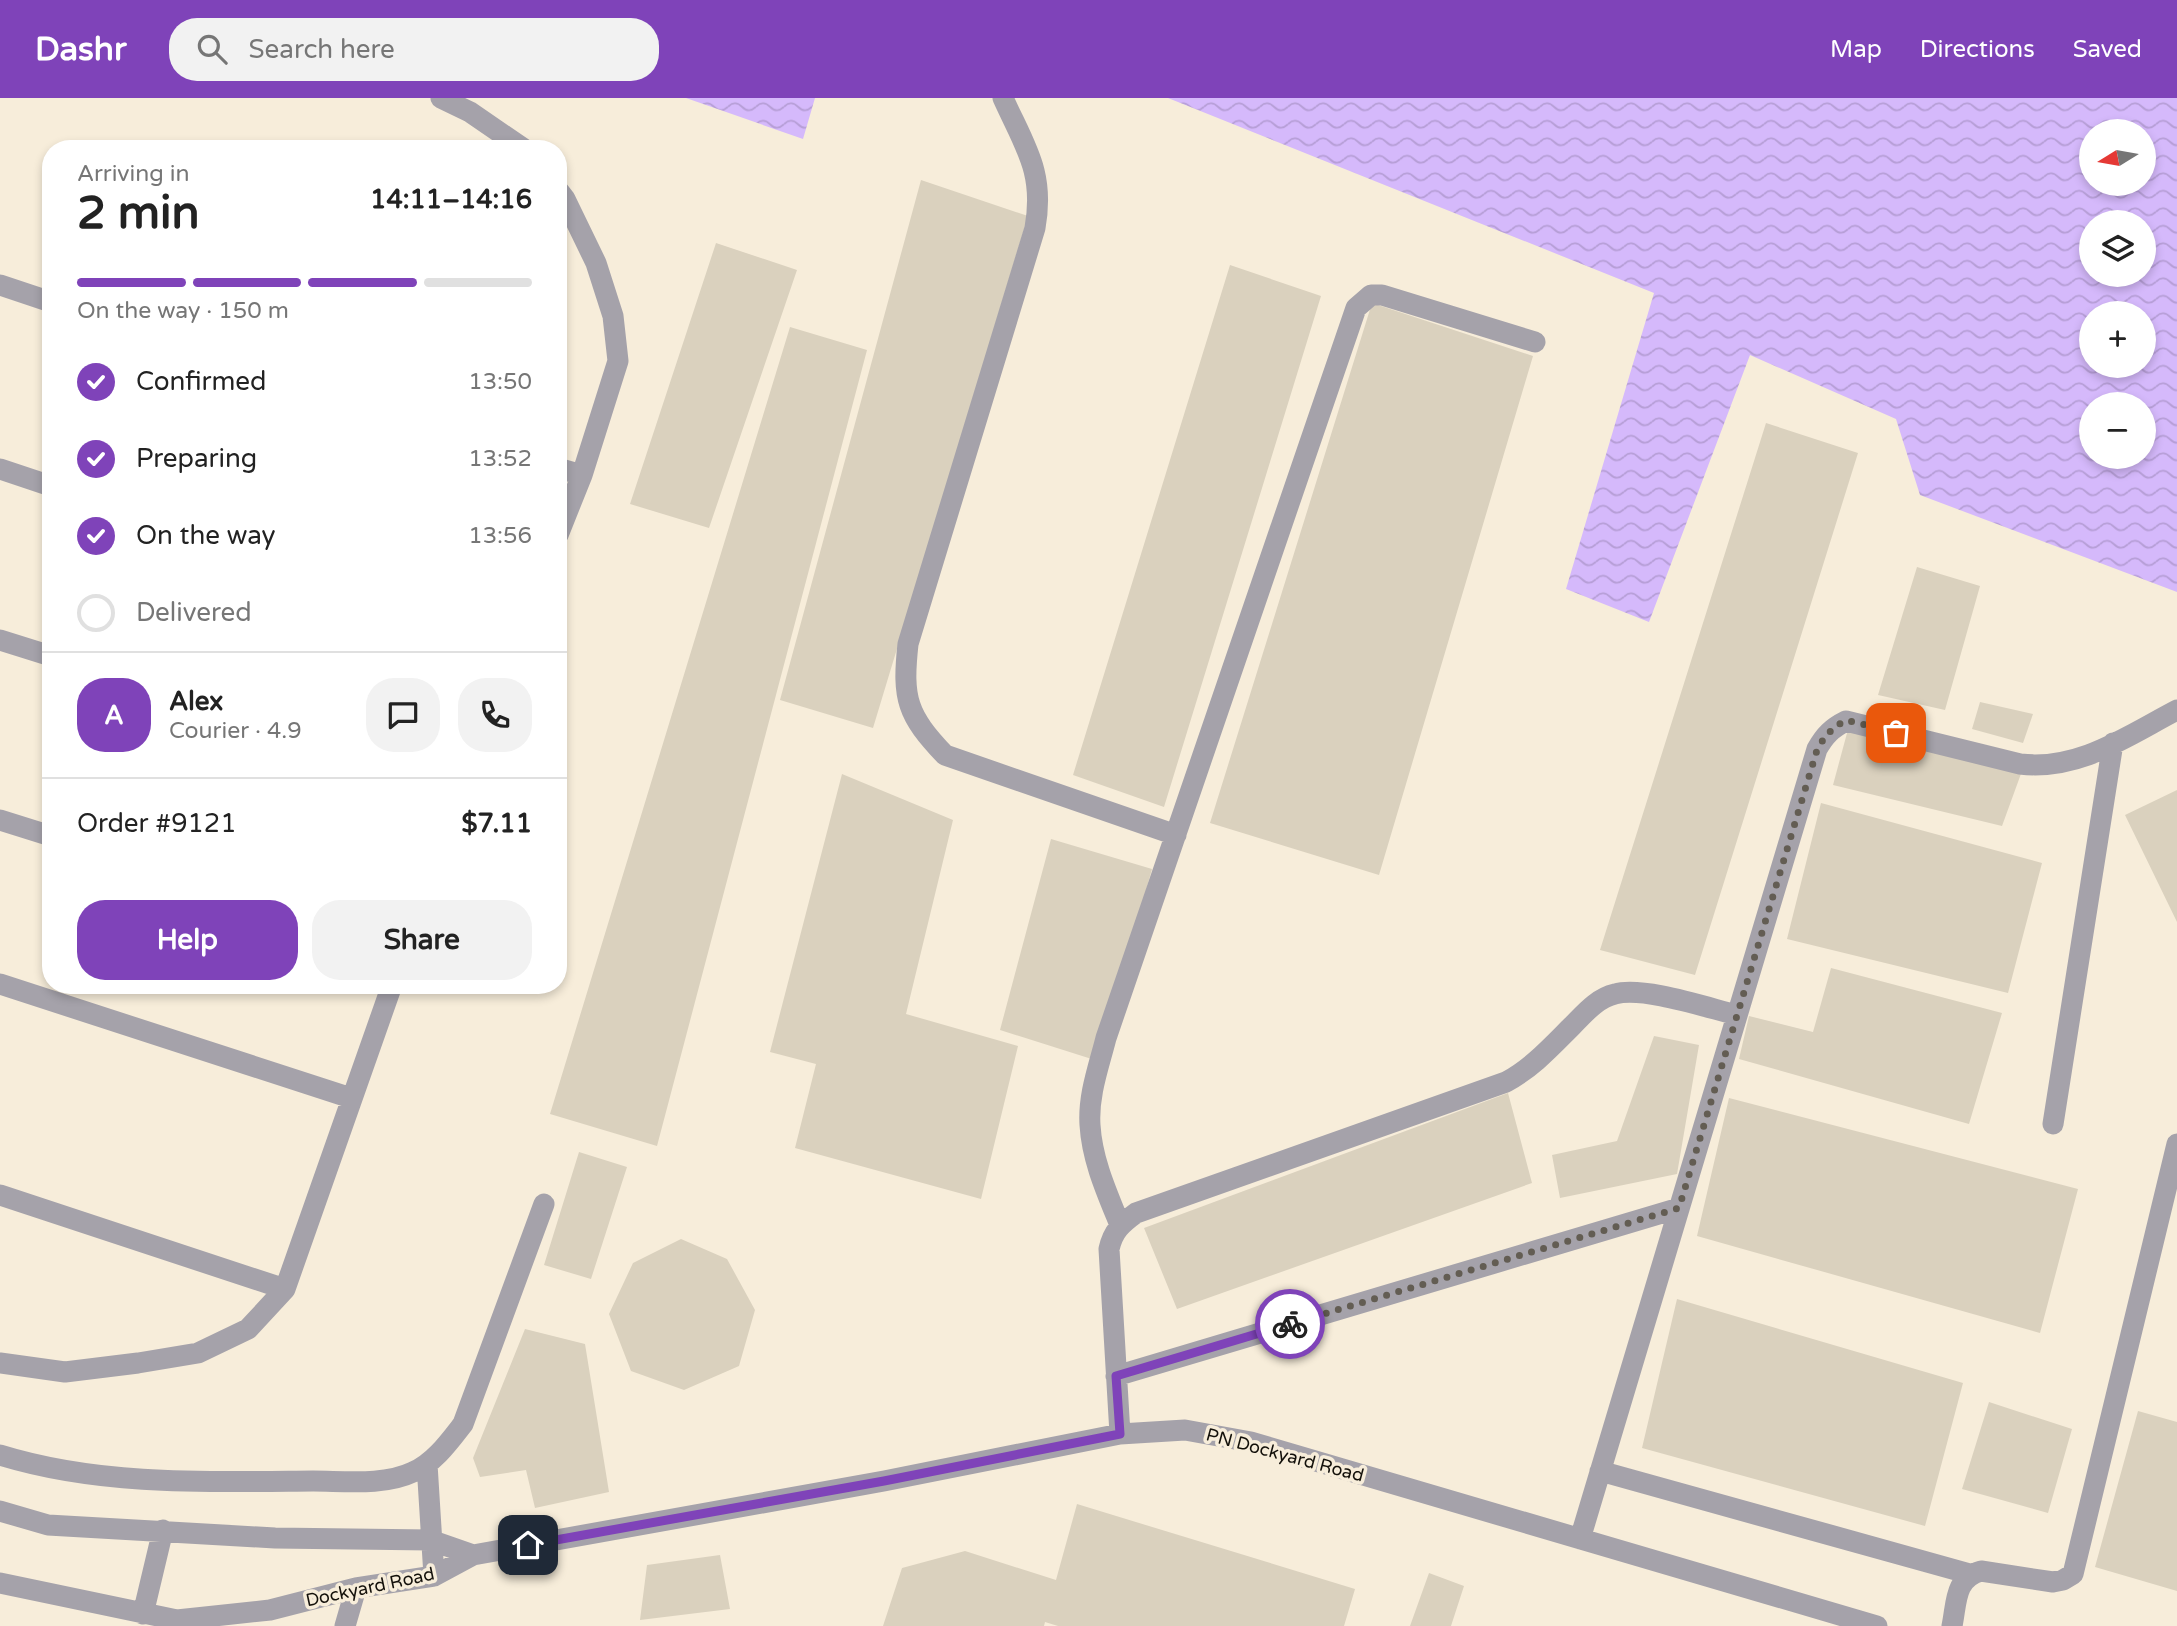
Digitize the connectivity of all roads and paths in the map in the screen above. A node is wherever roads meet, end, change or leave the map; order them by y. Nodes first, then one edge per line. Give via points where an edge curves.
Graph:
1 (441, 98) edge
2 (1003, 98) edge
3 (511, 140) edge
4 (567, 203) edge
5 (0, 285) edge
6 (42, 299) edge
7 (1535, 342) dead end
8 (0, 469) edge
9 (567, 471) edge
10 (582, 475) junction
11 (42, 482) edge
12 (567, 512) edge
13 (0, 640) edge
14 (42, 653) edge
15 (2177, 710) edge
16 (2113, 743) junction
17 (0, 820) edge
18 (42, 833) edge
19 (1175, 835) junction
20 (0, 984) edge
21 (389, 994) edge
22 (1737, 1015) junction
23 (351, 1098) junction
24 (2053, 1124) dead end
25 (2177, 1144) edge
26 (0, 1195) edge
27 (544, 1204) dead end
28 (1679, 1208) junction
29 (1120, 1225) junction
30 (285, 1289) junction
31 (0, 1363) edge
32 (1116, 1376) junction
33 (1120, 1434) junction
34 (0, 1455) edge
35 (427, 1464) junction
36 (1600, 1471) junction
37 (0, 1511) edge
38 (163, 1530) junction
39 (1580, 1539) junction
40 (430, 1540) junction
41 (473, 1555) junction
42 (1970, 1574) junction
43 (434, 1576) junction
44 (0, 1583) edge
45 (356, 1588) junction
46 (143, 1614) junction
47 (345, 1626) edge
48 (1877, 1626) edge
49 (1952, 1626) edge

1 - 3 street
2 - 19 street via 1037,174 1040,202 908,644 904,676 908,703 920,729 945,755
4 - 10 street via 596,263 613,316 618,361
5 - 6 street
7 - 19 street via 1382,295 1371,295 1356,308
8 - 11 street
9 - 10 street
10 - 12 street
13 - 14 street
15 - 16 street
16 - 22 street via 2085,757 2040,766 1846,720 1834,727 1817,750
16 - 24 street
17 - 18 street
19 - 29 street via 1093,1085 1090,1124 1096,1162
20 - 23 street
21 - 23 street
22 - 28 street
22 - 29 street via 1639,992 1615,994 1587,1010 1536,1062 1506,1082 1136,1213
23 - 30 street
25 - 42 street via 2073,1574 2053,1582 1981,1571
26 - 30 street
27 - 35 street via 463,1424
28 - 32 street
28 - 36 street
29 - 32 street via 1109,1249
30 - 31 street via 248,1329 198,1353 65,1372
32 - 33 street
33 - 39 street, PN Dockyard Road via 1185,1430 1251,1443
33 - 41 street, PN Dockyard Road
34 - 35 street via 33,1465 110,1476 210,1482 382,1480 413,1473
35 - 40 street
36 - 39 street
36 - 42 street
37 - 38 street, Dockyard Road via 48,1525
38 - 40 street, Dockyard Road via 275,1538
38 - 46 street
39 - 48 street, PN Dockyard Road
40 - 41 street, Dockyard Road
40 - 43 street
41 - 43 street, Dockyard Road
42 - 49 street via 1960,1583
43 - 45 street, Dockyard Road
44 - 46 street, Dockyard Road
45 - 46 street, Dockyard Road via 270,1610 177,1620
45 - 47 street

